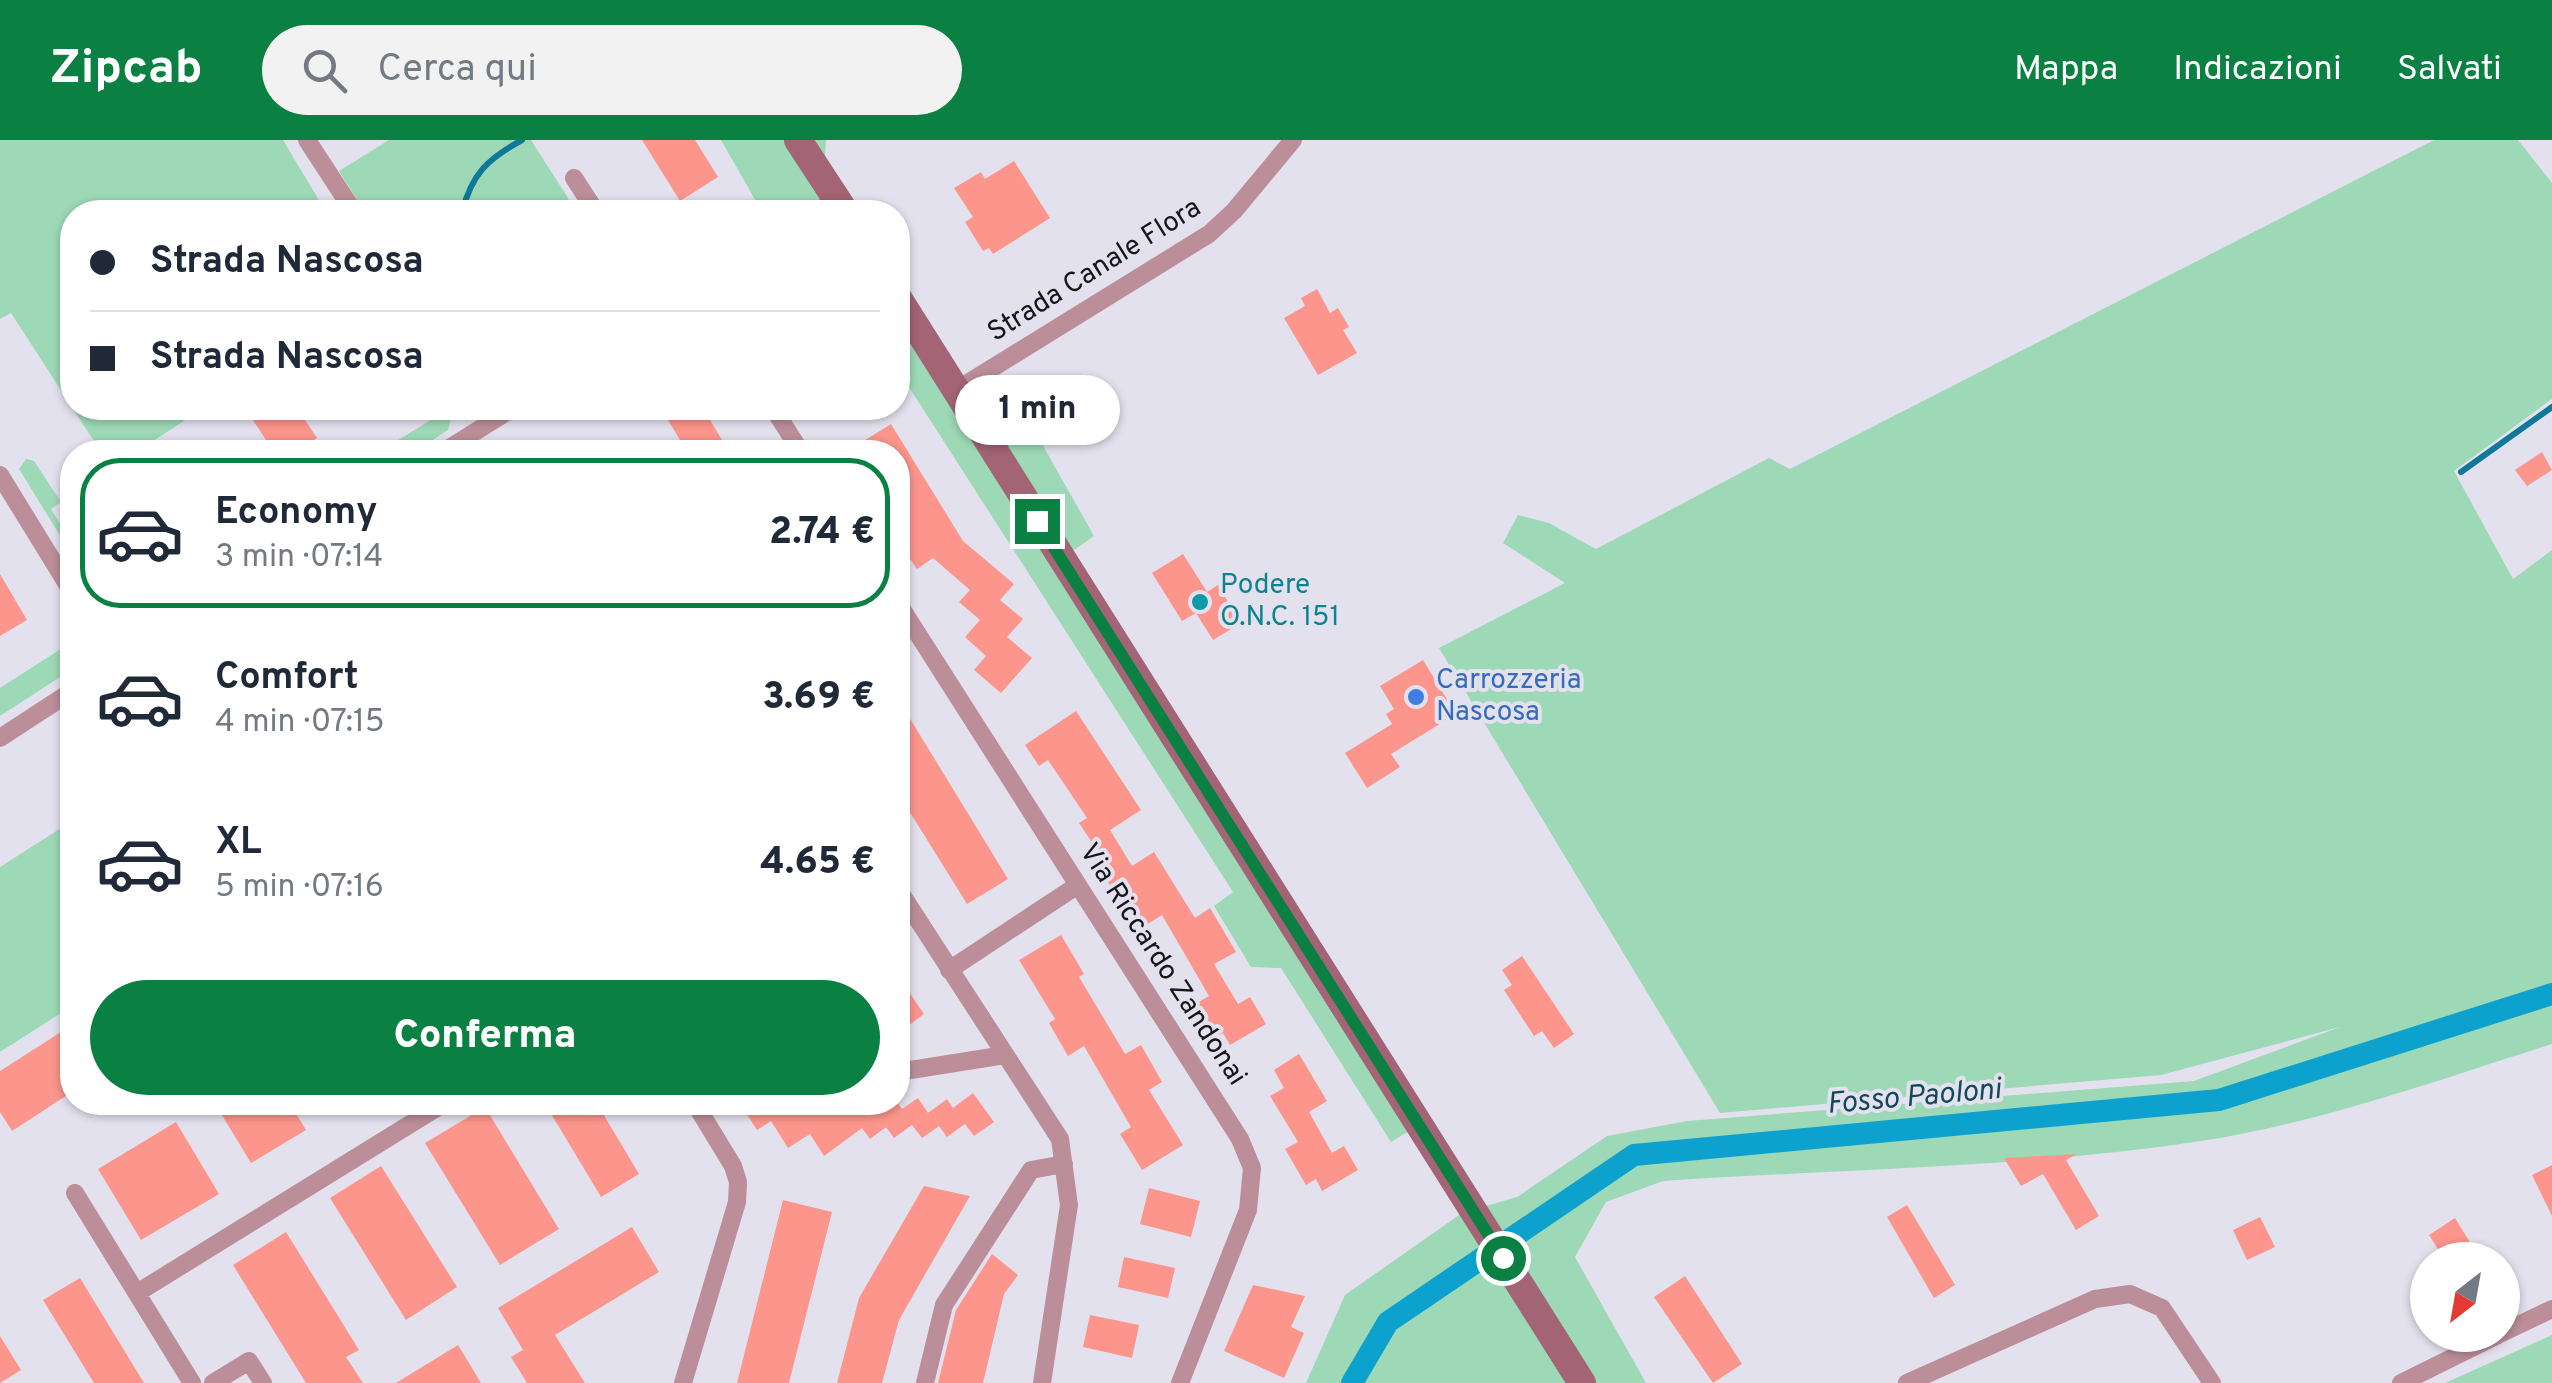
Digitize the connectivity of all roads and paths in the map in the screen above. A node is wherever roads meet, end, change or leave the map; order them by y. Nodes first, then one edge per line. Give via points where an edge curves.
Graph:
1 (308, 140) edge
2 (798, 140) edge
3 (1293, 140) edge
4 (574, 178) dead end
5 (346, 200) edge
6 (588, 200) edge
7 (828, 200) edge
8 (910, 318) edge
9 (954, 391) junction
10 (478, 420) edge
11 (456, 440) edge
12 (0, 476) edge
13 (60, 573) edge
14 (910, 621) edge
15 (60, 700) edge
16 (0, 738) edge
17 (1078, 885) junction
18 (910, 909) edge
19 (949, 970) junction
20 (1005, 1055) junction
21 (910, 1070) edge
22 (425, 1115) edge
23 (701, 1115) edge
24 (1064, 1164) junction
25 (75, 1192) dead end
26 (137, 1293) junction
27 (2552, 1308) edge
28 (2520, 1324) edge
29 (2464, 1352) edge
30 (192, 1383) edge
31 (213, 1383) edge
32 (262, 1383) edge
33 (683, 1383) edge
34 (925, 1383) edge
35 (1042, 1383) edge
36 (1180, 1383) edge
37 (1582, 1383) edge
38 (1907, 1383) edge
39 (2212, 1383) edge
40 (2401, 1383) edge

1 - 5 street
2 - 7 street
3 - 9 street, Strada Canale Flora via 1208,234
4 - 6 street
8 - 9 street
9 - 37 street
10 - 11 street
12 - 13 street
14 - 17 street, Via Riccardo Zandonai
15 - 16 street
17 - 19 street
17 - 36 street, Via Riccardo Zandonai via 1252,1168 1248,1210
18 - 19 street
19 - 20 street
20 - 21 street
20 - 24 street via 1060,1138
22 - 26 street
23 - 33 street via 738,1182 737,1202
24 - 34 street via 1031,1170 944,1305
24 - 35 street via 1069,1205
25 - 26 street
26 - 30 street
27 - 28 street
29 - 40 street
31 - 32 street via 248,1361
38 - 39 street via 2095,1299 2130,1294 2168,1314

